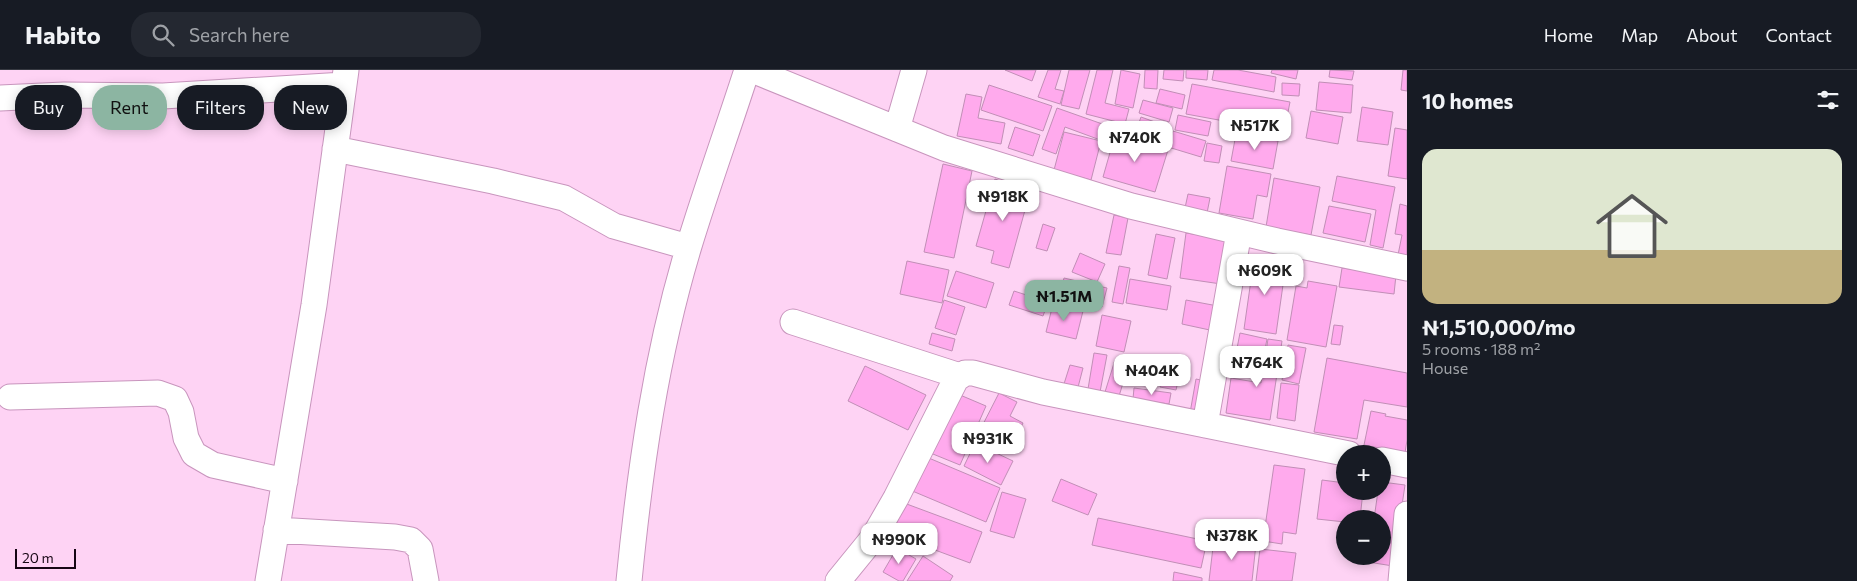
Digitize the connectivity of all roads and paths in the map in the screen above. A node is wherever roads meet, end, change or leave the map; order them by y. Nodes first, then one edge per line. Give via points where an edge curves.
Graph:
1 (914, 70) edge
2 (757, 71) edge
3 (345, 78) edge
4 (0, 98) edge
5 (897, 129) junction
6 (335, 149) junction
7 (1239, 232) junction
8 (688, 247) junction
9 (1407, 268) edge
10 (793, 322) dead end
11 (960, 376) junction
12 (10, 397) dead end
13 (1205, 425) junction
14 (1336, 451) edge
15 (1391, 462) edge
16 (1407, 465) edge
17 (285, 481) junction
18 (1407, 514) edge
19 (276, 530) junction
20 (268, 581) edge
21 (426, 581) edge
22 (629, 581) edge
23 (838, 581) edge
24 (1401, 581) edge

1 - 5 street
2 - 5 street
2 - 8 street
3 - 4 street via 163,96
3 - 6 street
5 - 7 street via 944,148 1131,206
6 - 8 street via 564,198 614,226
6 - 17 street
7 - 9 street
7 - 13 street
8 - 22 street via 648,420
10 - 11 street
11 - 13 street via 973,373 1043,392
11 - 23 street via 892,506
12 - 17 street via 158,393 176,399 186,438 194,454 212,465
13 - 14 street
15 - 16 street
17 - 19 street
18 - 24 street
19 - 20 street
19 - 21 street via 411,540 420,549

